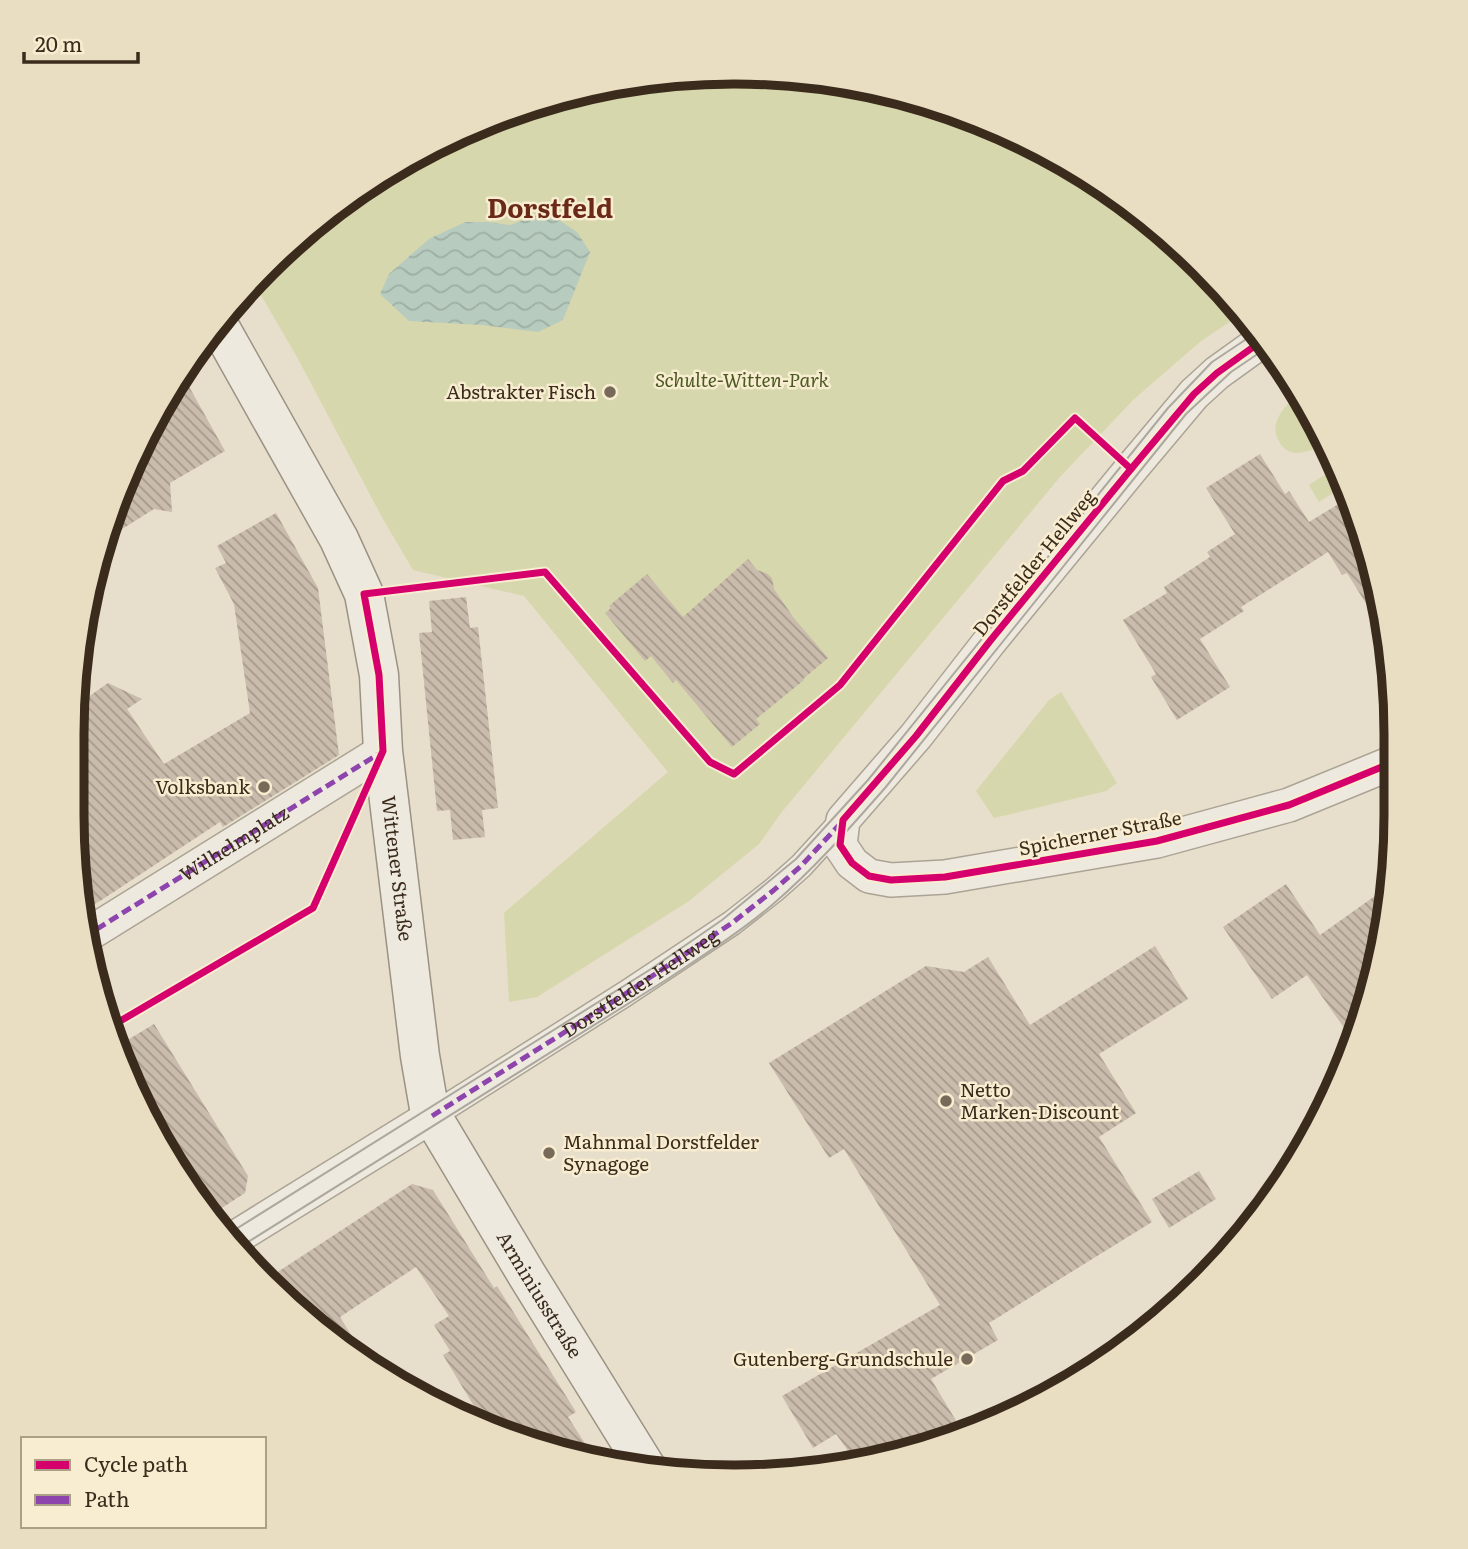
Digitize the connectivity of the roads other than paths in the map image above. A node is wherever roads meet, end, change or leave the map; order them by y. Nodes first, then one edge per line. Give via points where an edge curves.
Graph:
1 (223, 332) edge
2 (1255, 346) edge
3 (383, 751) junction
4 (1384, 766) edge
5 (843, 820) junction
6 (94, 931) edge
7 (432, 1116) junction
8 (239, 1236) edge
9 (640, 1458) edge

1 - 3 main road, Wittener Straße via 339,539 364,594 379,676
2 - 5 street, Dorstfelder Hellweg via 1194,394
3 - 6 street, Wilhelmplatz
3 - 7 main road, Wittener Straße via 419,1056
4 - 5 street, Spicherner Straße via 1289,805 1192,832 945,877 891,880 869,876 852,863 840,845
5 - 7 street, Dorstfelder Hellweg via 801,866 732,923
7 - 8 street, Dorstfelder Hellweg
7 - 9 main road, Arminiusstraße

